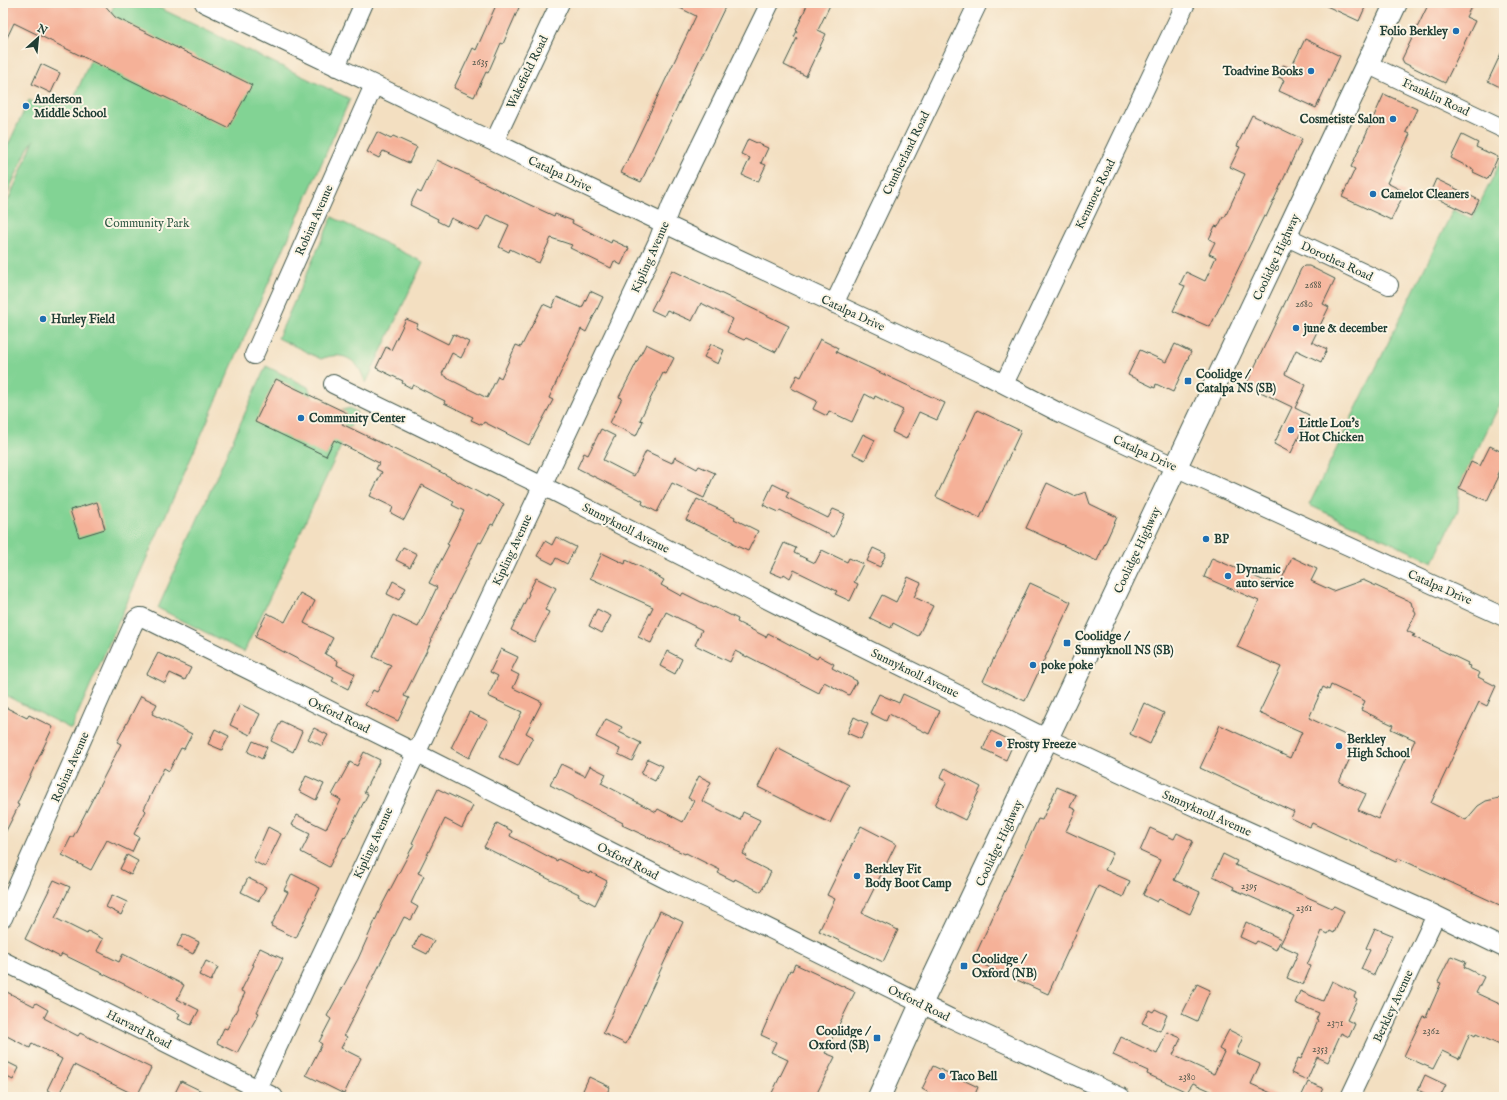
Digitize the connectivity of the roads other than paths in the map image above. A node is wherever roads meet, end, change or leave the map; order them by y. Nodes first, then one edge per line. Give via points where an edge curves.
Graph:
1 (204, 3) edge
2 (364, 3) edge
3 (560, 3) edge
4 (770, 3) edge
5 (978, 3) edge
6 (1186, 3) edge
7 (1396, 3) edge
8 (1367, 64) junction
9 (336, 67) junction
10 (374, 85) junction
11 (1504, 129) edge
12 (494, 142) junction
13 (665, 224) junction
14 (1285, 236) junction
15 (1389, 285) dead end
16 (834, 304) junction
17 (254, 355) dead end
18 (333, 384) dead end
19 (1004, 384) junction
20 (1176, 467) junction
21 (542, 486) junction
22 (139, 617) joint
23 (1504, 617) edge
24 (1048, 738) junction
25 (416, 753) junction
26 (1436, 916) junction
27 (3, 918) edge
28 (1504, 948) edge
29 (3, 961) edge
30 (922, 1004) junction
31 (256, 1093) edge
32 (274, 1097) edge
33 (879, 1097) edge
34 (1121, 1097) edge
35 (1350, 1097) edge

1 - 9 street, Catalpa Drive
2 - 9 street
3 - 12 street, Wakefield Road
4 - 13 street, Kipling Avenue via 671,206
5 - 16 street, Cumberland Road
6 - 19 street, Kenmore Road
7 - 8 main road, Coolidge Highway
8 - 11 street, Franklin Road
8 - 14 main road, Coolidge Highway
9 - 10 street, Catalpa Drive
10 - 12 street, Catalpa Drive
10 - 17 street, Robina Avenue
12 - 13 street, Catalpa Drive
13 - 16 street, Catalpa Drive
13 - 21 street, Kipling Avenue
14 - 15 street, Dorothea Road
14 - 20 main road, Coolidge Highway
16 - 19 street, Catalpa Drive
18 - 21 street, Sunnyknoll Avenue
19 - 20 street, Catalpa Drive
20 - 23 street, Catalpa Drive
20 - 24 main road, Coolidge Highway
21 - 24 street, Sunnyknoll Avenue via 782,608
21 - 25 street, Kipling Avenue
22 - 25 street, Oxford Road
22 - 27 street, Robina Avenue
24 - 26 street, Sunnyknoll Avenue
24 - 30 main road, Coolidge Highway
25 - 30 street, Oxford Road via 675,884
25 - 31 street, Kipling Avenue
26 - 28 street, Sunnyknoll Avenue
26 - 35 street, Berkley Avenue
29 - 31 street, Harvard Road
30 - 33 main road, Coolidge Highway
30 - 34 street, Oxford Road
31 - 32 street, Harvard Road

